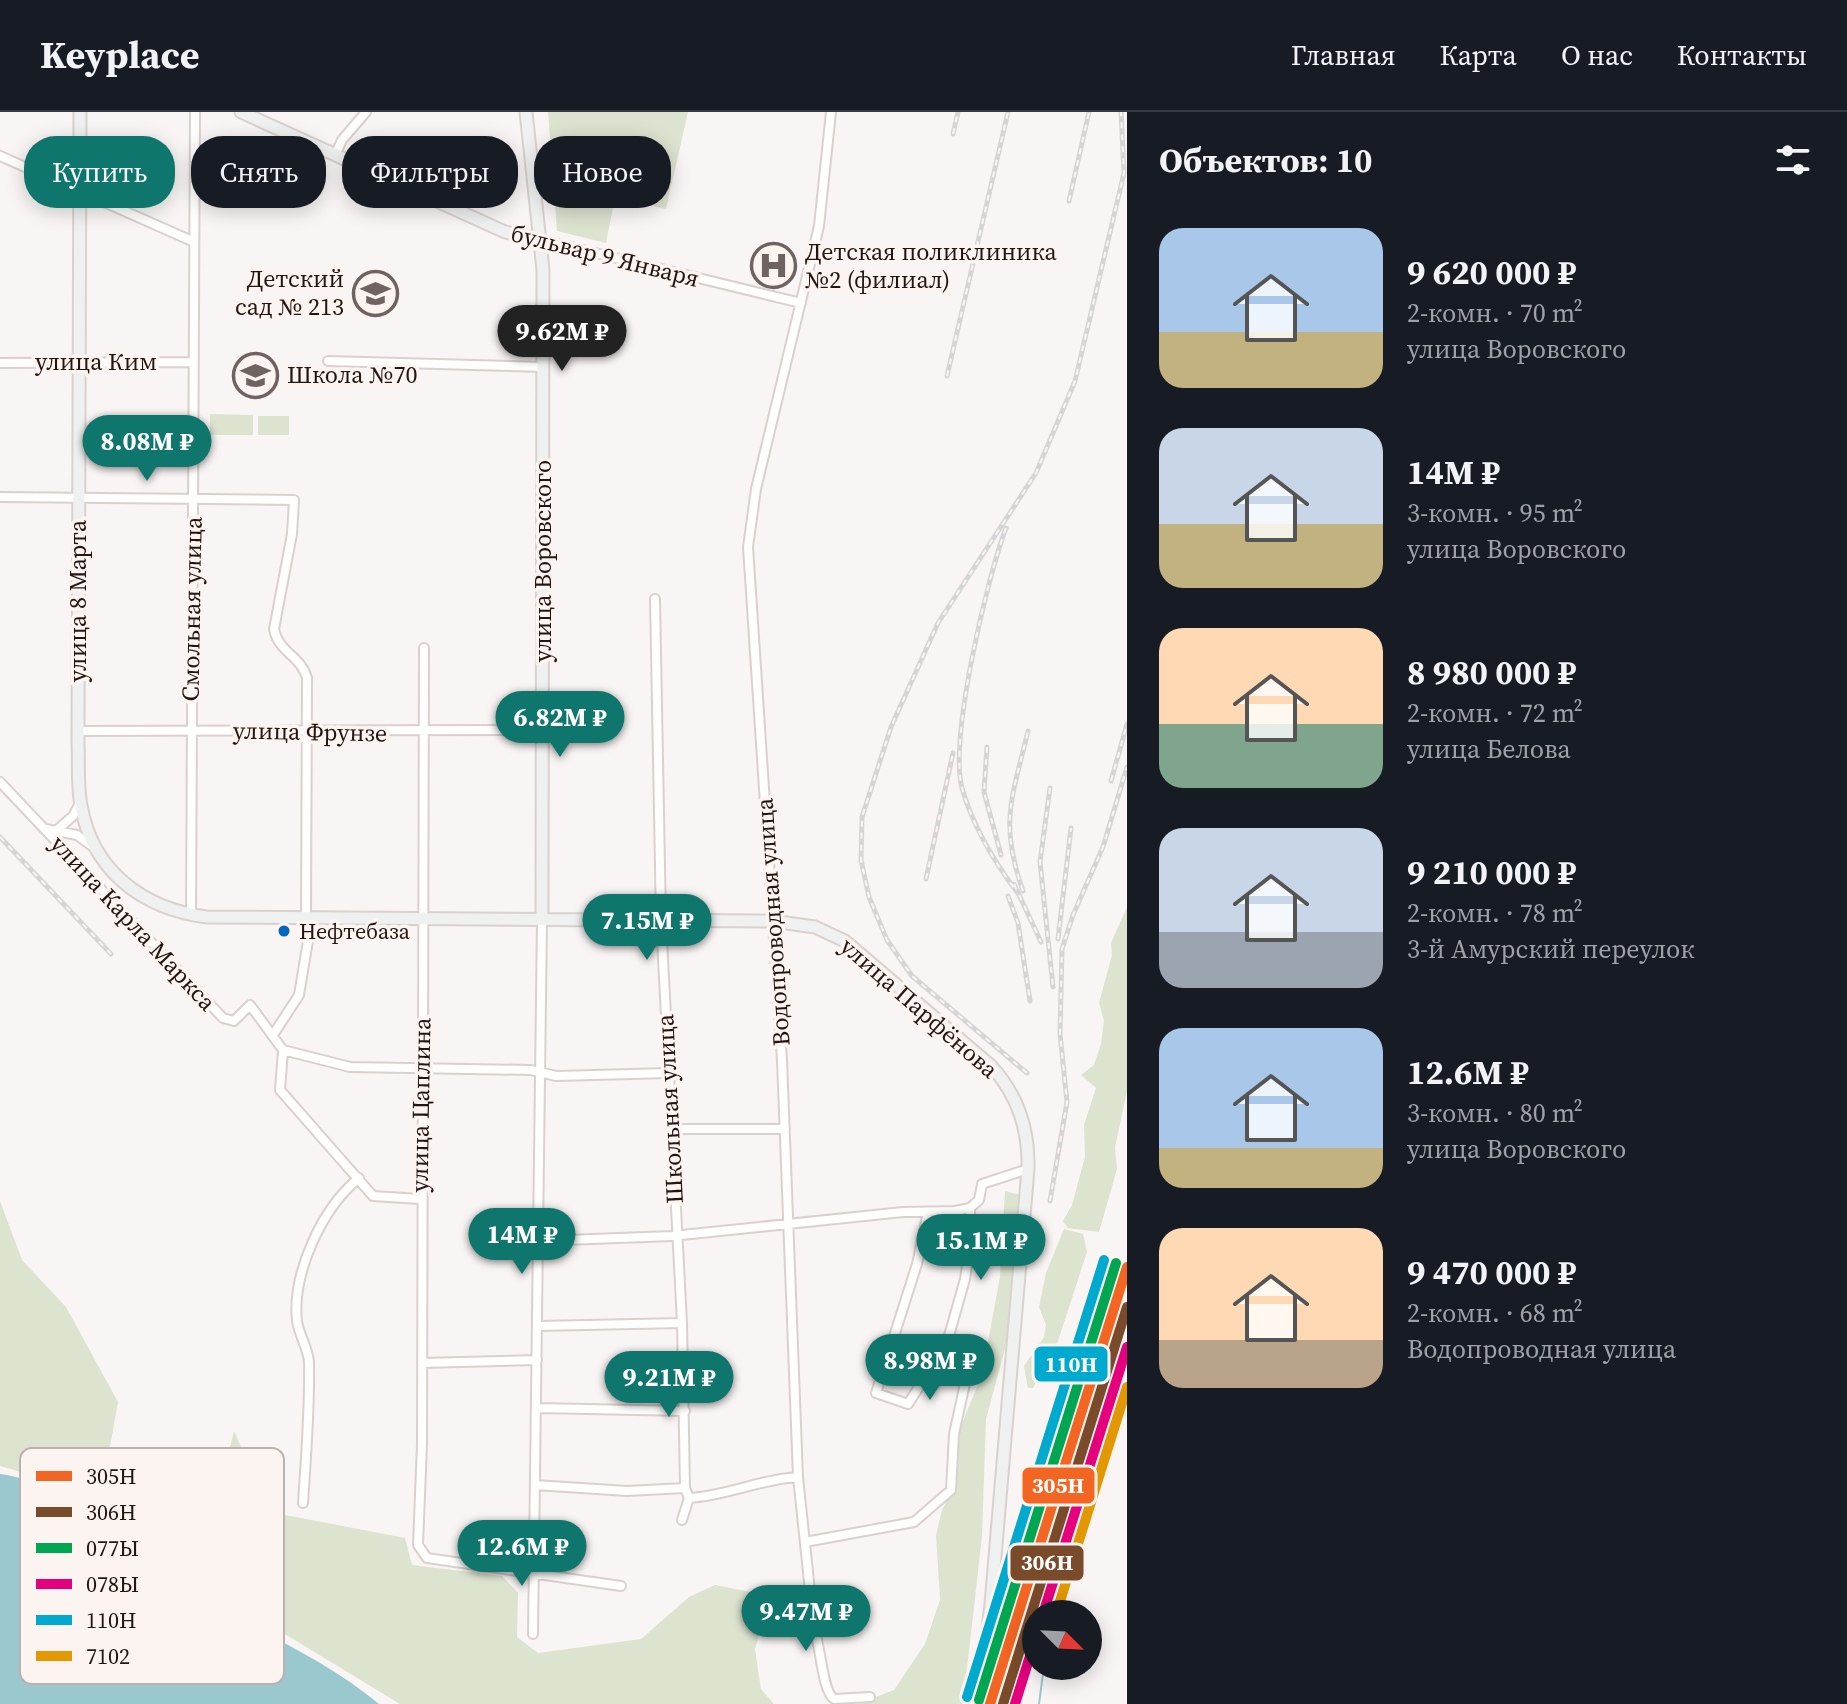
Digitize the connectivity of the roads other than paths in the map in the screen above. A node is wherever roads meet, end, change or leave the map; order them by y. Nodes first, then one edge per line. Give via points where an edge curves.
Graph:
1 (80, 112) edge
2 (195, 112) edge
3 (241, 112) edge
4 (366, 112) edge
5 (831, 112) edge
6 (524, 113) edge
7 (79, 136) edge
8 (335, 155) junction
9 (0, 156) edge
10 (24, 167) edge
11 (78, 208) edge
12 (114, 208) edge
13 (542, 240) junction
14 (192, 241) junction
15 (801, 303) junction
16 (328, 361) dead end
17 (193, 362) junction
18 (0, 363) edge
19 (79, 363) junction
20 (544, 367) junction
21 (0, 497) edge
22 (77, 498) junction
23 (194, 499) junction
24 (655, 599) dead end
25 (424, 648) dead end
26 (543, 730) junction
27 (78, 731) junction
28 (191, 731) junction
29 (306, 731) junction
30 (424, 733) junction
31 (0, 782) edge
32 (80, 802) junction
33 (45, 829) junction
34 (57, 830) junction
35 (100, 856) junction
36 (191, 915) junction
37 (309, 917) junction
38 (423, 917) junction
39 (542, 919) junction
40 (661, 920) junction
41 (773, 921) junction
42 (273, 1035) junction
43 (283, 1050) junction
44 (422, 1069) junction
45 (542, 1073) junction
46 (669, 1073) junction
47 (672, 1129) junction
48 (785, 1129) junction
49 (1028, 1169) junction
50 (359, 1178) junction
51 (420, 1199) junction
52 (970, 1208) junction
53 (928, 1212) junction
54 (789, 1225) junction
55 (677, 1234) junction
56 (539, 1241) junction
57 (682, 1323) junction
58 (537, 1326) junction
59 (945, 1350) junction
60 (537, 1360) junction
61 (422, 1363) junction
62 (537, 1408) junction
63 (685, 1411) junction
64 (798, 1477) junction
65 (535, 1485) junction
66 (685, 1488) junction
67 (689, 1498) junction
68 (303, 1503) dead end
69 (682, 1520) dead end
70 (805, 1542) junction
71 (533, 1573) junction
72 (621, 1586) dead end
73 (533, 1634) dead end
74 (870, 1697) dead end
75 (974, 1704) edge

1 - 7 main road, улица 8 Марта
2 - 14 street, Смольная улица
3 - 8 main road, бульвар 9 Января
4 - 8 street
5 - 15 street, Водопроводная улица via 819,226
6 - 13 main road, улица Воровского
8 - 13 main road, бульвар 9 Января via 505,232
9 - 10 street
11 - 19 main road, улица 8 Марта
12 - 14 street
13 - 15 street, бульвар 9 Января
13 - 20 main road, улица Воровского
14 - 17 street, Смольная улица
15 - 41 street, Водопроводная улица via 748,531
16 - 20 street
17 - 19 street, улица Ким
17 - 23 street, Смольная улица
18 - 19 street, улица Ким
19 - 22 main road, улица 8 Марта
20 - 26 main road, улица Воровского
21 - 22 street
22 - 23 street
22 - 27 main road, улица 8 Марта
23 - 28 street, Смольная улица
23 - 29 street via 294,500 274,629 277,644 305,670
24 - 40 street, Школьная улица
25 - 30 street, улица Цаплина
26 - 30 street, улица Фрунзе
26 - 39 main road, улица Воровского
27 - 28 street, улица Фрунзе
27 - 32 main road, улица 8 Марта
28 - 29 street, улица Фрунзе
28 - 36 street, Смольная улица
29 - 30 street, улица Фрунзе
29 - 37 street
30 - 38 street, улица Цаплина
31 - 33 street, улица Карла Маркса
32 - 34 street
32 - 35 main road, улица 8 Марта
33 - 34 street
33 - 42 street, улица Карла Маркса via 223,1018 234,1021 250,1005
34 - 35 street via 82,837
35 - 36 main road, улица Парфёнова via 148,902
36 - 37 main road, улица Парфёнова
37 - 38 main road, улица Парфёнова
37 - 42 street via 299,995
38 - 39 main road, улица Парфёнова
38 - 44 street, улица Цаплина
39 - 40 main road, улица Парфёнова
39 - 45 street, улица Воровского
40 - 41 main road, улица Парфёнова
40 - 46 street, Школьная улица
41 - 48 street, Водопроводная улица
41 - 49 main road, улица Парфёнова via 815,927 845,941 991,1066 1023,1118
42 - 43 street, улица Карла Маркса
43 - 44 street via 350,1067
43 - 50 street via 280,1090
44 - 45 street
44 - 51 street, улица Цаплина
45 - 46 street
45 - 56 street, улица Воровского
46 - 47 street, Школьная улица
47 - 48 street
47 - 55 street, Школьная улица
48 - 54 street, Водопроводная улица
49 - 52 street via 982,1184 979,1200
49 - 75 main road, улица Парфёнова via 991,1604
50 - 51 street via 379,1198
50 - 68 street via 342,1192 311,1248 299,1290 297,1319 309,1357
51 - 61 street, улица Цаплина
52 - 53 street
52 - 59 street via 965,1279
53 - 54 street
53 - 59 street via 876,1393 908,1404
54 - 55 street
54 - 64 street, Водопроводная улица
55 - 56 street
55 - 57 street, Школьная улица
56 - 58 street, улица Воровского
57 - 58 street
57 - 63 street, Школьная улица
58 - 60 street, улица Воровского
59 - 70 street via 966,1379 954,1434 951,1490 914,1522
60 - 61 street
60 - 62 street, улица Воровского
61 - 71 street, улица Цаплина via 418,1545 427,1558
62 - 63 street
62 - 65 street, улица Воровского
63 - 66 street, Школьная улица
64 - 67 street
64 - 70 street, Водопроводная улица
65 - 66 street via 627,1491
65 - 71 street, улица Воровского
66 - 67 street, Школьная улица
67 - 69 street
70 - 74 street, Водопроводная улица via 814,1629 829,1695
71 - 72 street
71 - 73 street, улица Воровского

